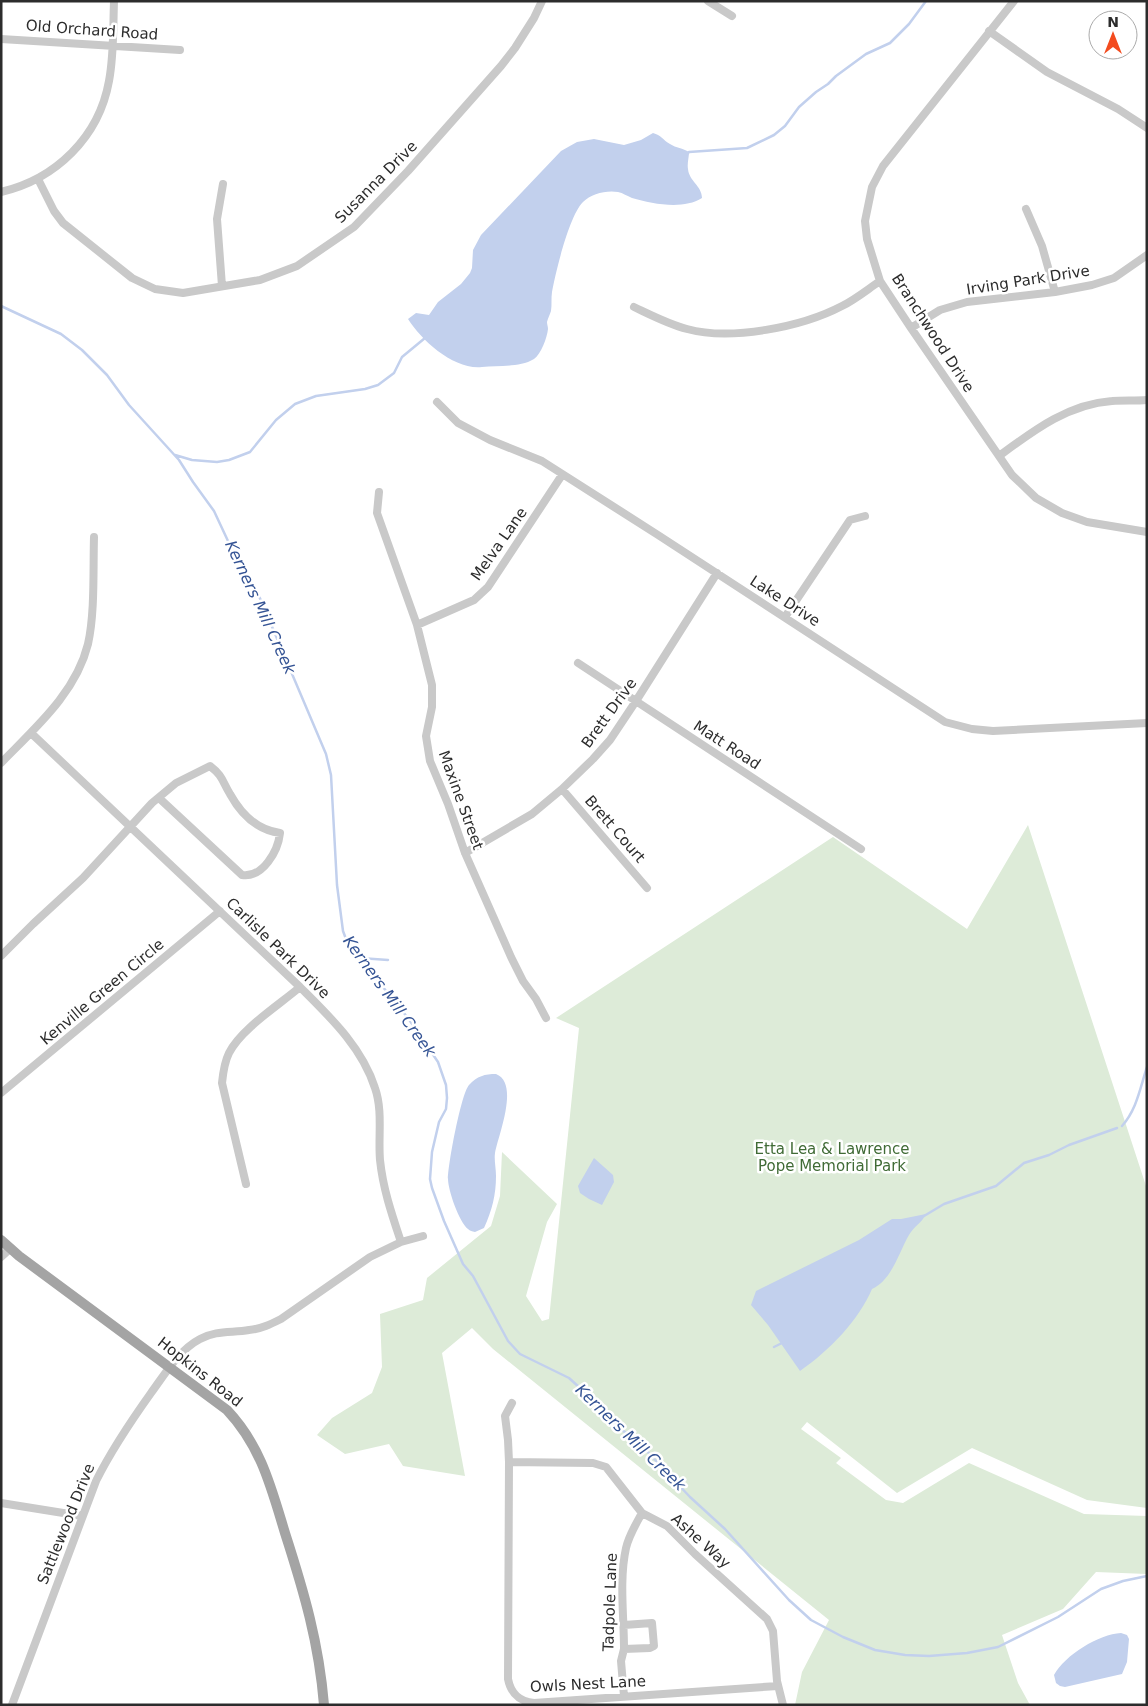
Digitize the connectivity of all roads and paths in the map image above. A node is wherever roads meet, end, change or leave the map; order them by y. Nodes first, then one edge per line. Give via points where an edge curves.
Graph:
1 (114, 1) edge
2 (542, 1) edge
3 (708, 1) edge
4 (1014, 1) edge
5 (732, 16) dead end
6 (989, 31) junction
7 (1, 39) edge
8 (112, 45) junction
9 (180, 50) dead end
10 (1147, 128) edge
11 (38, 179) junction
12 (223, 184) dead end
13 (1, 192) edge
14 (1026, 210) dead end
15 (1147, 255) edge
16 (880, 280) junction
17 (222, 286) junction
18 (1055, 292) junction
19 (634, 307) dead end
20 (911, 328) junction
21 (1147, 400) edge
22 (437, 402) dead end
23 (999, 456) junction
24 (562, 475) junction
25 (379, 492) dead end
26 (865, 516) dead end
27 (1147, 532) edge
28 (94, 537) dead end
29 (717, 574) junction
30 (785, 617) junction
31 (417, 625) junction
32 (578, 663) dead end
33 (636, 701) junction
34 (1147, 723) edge
35 (30, 733) junction
36 (1, 763) edge
37 (562, 789) junction
38 (159, 798) junction
39 (131, 827) junction
40 (861, 849) dead end
41 (465, 853) junction
42 (647, 888) dead end
43 (220, 911) junction
44 (1, 956) edge
45 (300, 987) junction
46 (546, 1018) dead end
47 (1, 1093) edge
48 (246, 1184) dead end
49 (423, 1236) dead end
50 (1, 1240) edge
51 (401, 1242) junction
52 (10, 1248) junction
53 (1, 1257) edge
54 (170, 1366) junction
55 (512, 1403) dead end
56 (509, 1462) junction
57 (1, 1503) edge
58 (642, 1513) junction
59 (82, 1516) junction
60 (624, 1625) junction
61 (624, 1649) junction
62 (778, 1686) junction
63 (624, 1696) junction
64 (12, 1705) edge
65 (324, 1705) edge
66 (783, 1705) edge

1 - 8 street
2 - 17 street, Susanna Drive via 501,66 435,142 354,227 297,266 260,280
3 - 5 street
4 - 6 street, Branchwood Drive
6 - 10 street via 1047,72
6 - 16 street, Branchwood Drive via 883,166 872,187 865,222
7 - 8 street, Old Orchard Road
8 - 9 street, Old Orchard Road
8 - 11 street via 110,81 96,122 70,155
11 - 13 street
11 - 17 street, Susanna Drive via 63,223 132,278 169,292 183,293
12 - 17 street via 217,219
14 - 18 street via 1042,246
15 - 18 street, Irving Park Drive via 1114,278
16 - 19 street via 856,298 823,315 765,330 718,333 688,330
16 - 20 street, Branchwood Drive
18 - 20 street, Irving Park Drive via 967,302 940,310
20 - 23 street, Branchwood Drive
21 - 23 street via 1110,401 1069,411 1038,427
22 - 24 street, Lake Drive via 458,423 542,461
23 - 27 street, Branchwood Drive via 1026,489 1062,513 1087,522
24 - 29 street, Lake Drive
24 - 31 street, Melva Lane via 488,587 474,600
25 - 31 street, Maxine Street via 377,513
26 - 30 street via 850,520
28 - 35 street via 88,645 80,667 58,703
29 - 30 street, Lake Drive
29 - 33 street, Brett Drive
30 - 34 street, Lake Drive via 945,722 965,728 992,731
31 - 41 street, Maxine Street via 432,686 432,707 426,736 430,761
32 - 33 street, Matt Road
33 - 37 street, Brett Drive via 610,740
33 - 40 street, Matt Road
35 - 36 street
35 - 39 street, Carlisle Park Drive
37 - 41 street, Brett Drive via 532,814
37 - 42 street, Brett Court
38 - 38 street via 242,875 253,874 276,851 280,833 259,827 242,812 221,775 210,766 176,783
38 - 39 street
39 - 43 street, Carlisle Park Drive
39 - 44 street
41 - 46 street, Maxine Street via 515,965
43 - 45 street, Carlisle Park Drive
43 - 47 street, Kenville Green Circle
45 - 48 street via 236,1041 224,1067 222,1083
45 - 51 street, Carlisle Park Drive via 340,1027 370,1073 380,1111 383,1182
49 - 51 street, Sattlewood Drive
50 - 52 main road, Hopkins Road
51 - 54 street, Sattlewood Drive via 370,1257 281,1319 266,1327 219,1332 200,1338
52 - 53 street
52 - 54 main road, Hopkins Road
54 - 59 street, Sattlewood Drive via 109,1454
54 - 65 main road, Hopkins Road via 227,1410 246,1432 259,1457 310,1616
55 - 56 street via 504,1416
56 - 58 street, Ashe Way via 593,1462 606,1467
56 - 63 street, Owls Nest Lane via 508,1679 512,1691 525,1702 534,1703
57 - 59 street
58 - 60 street, Tadpole Lane via 626,1547
58 - 62 street, Ashe Way via 667,1526 767,1620 773,1631
59 - 64 street, Sattlewood Drive
60 - 61 street, Tadpole Lane
60 - 61 street via 652,1623 654,1646
61 - 63 street, Tadpole Lane via 621,1660
62 - 63 street, Owls Nest Lane
62 - 66 street, Ashe Way

